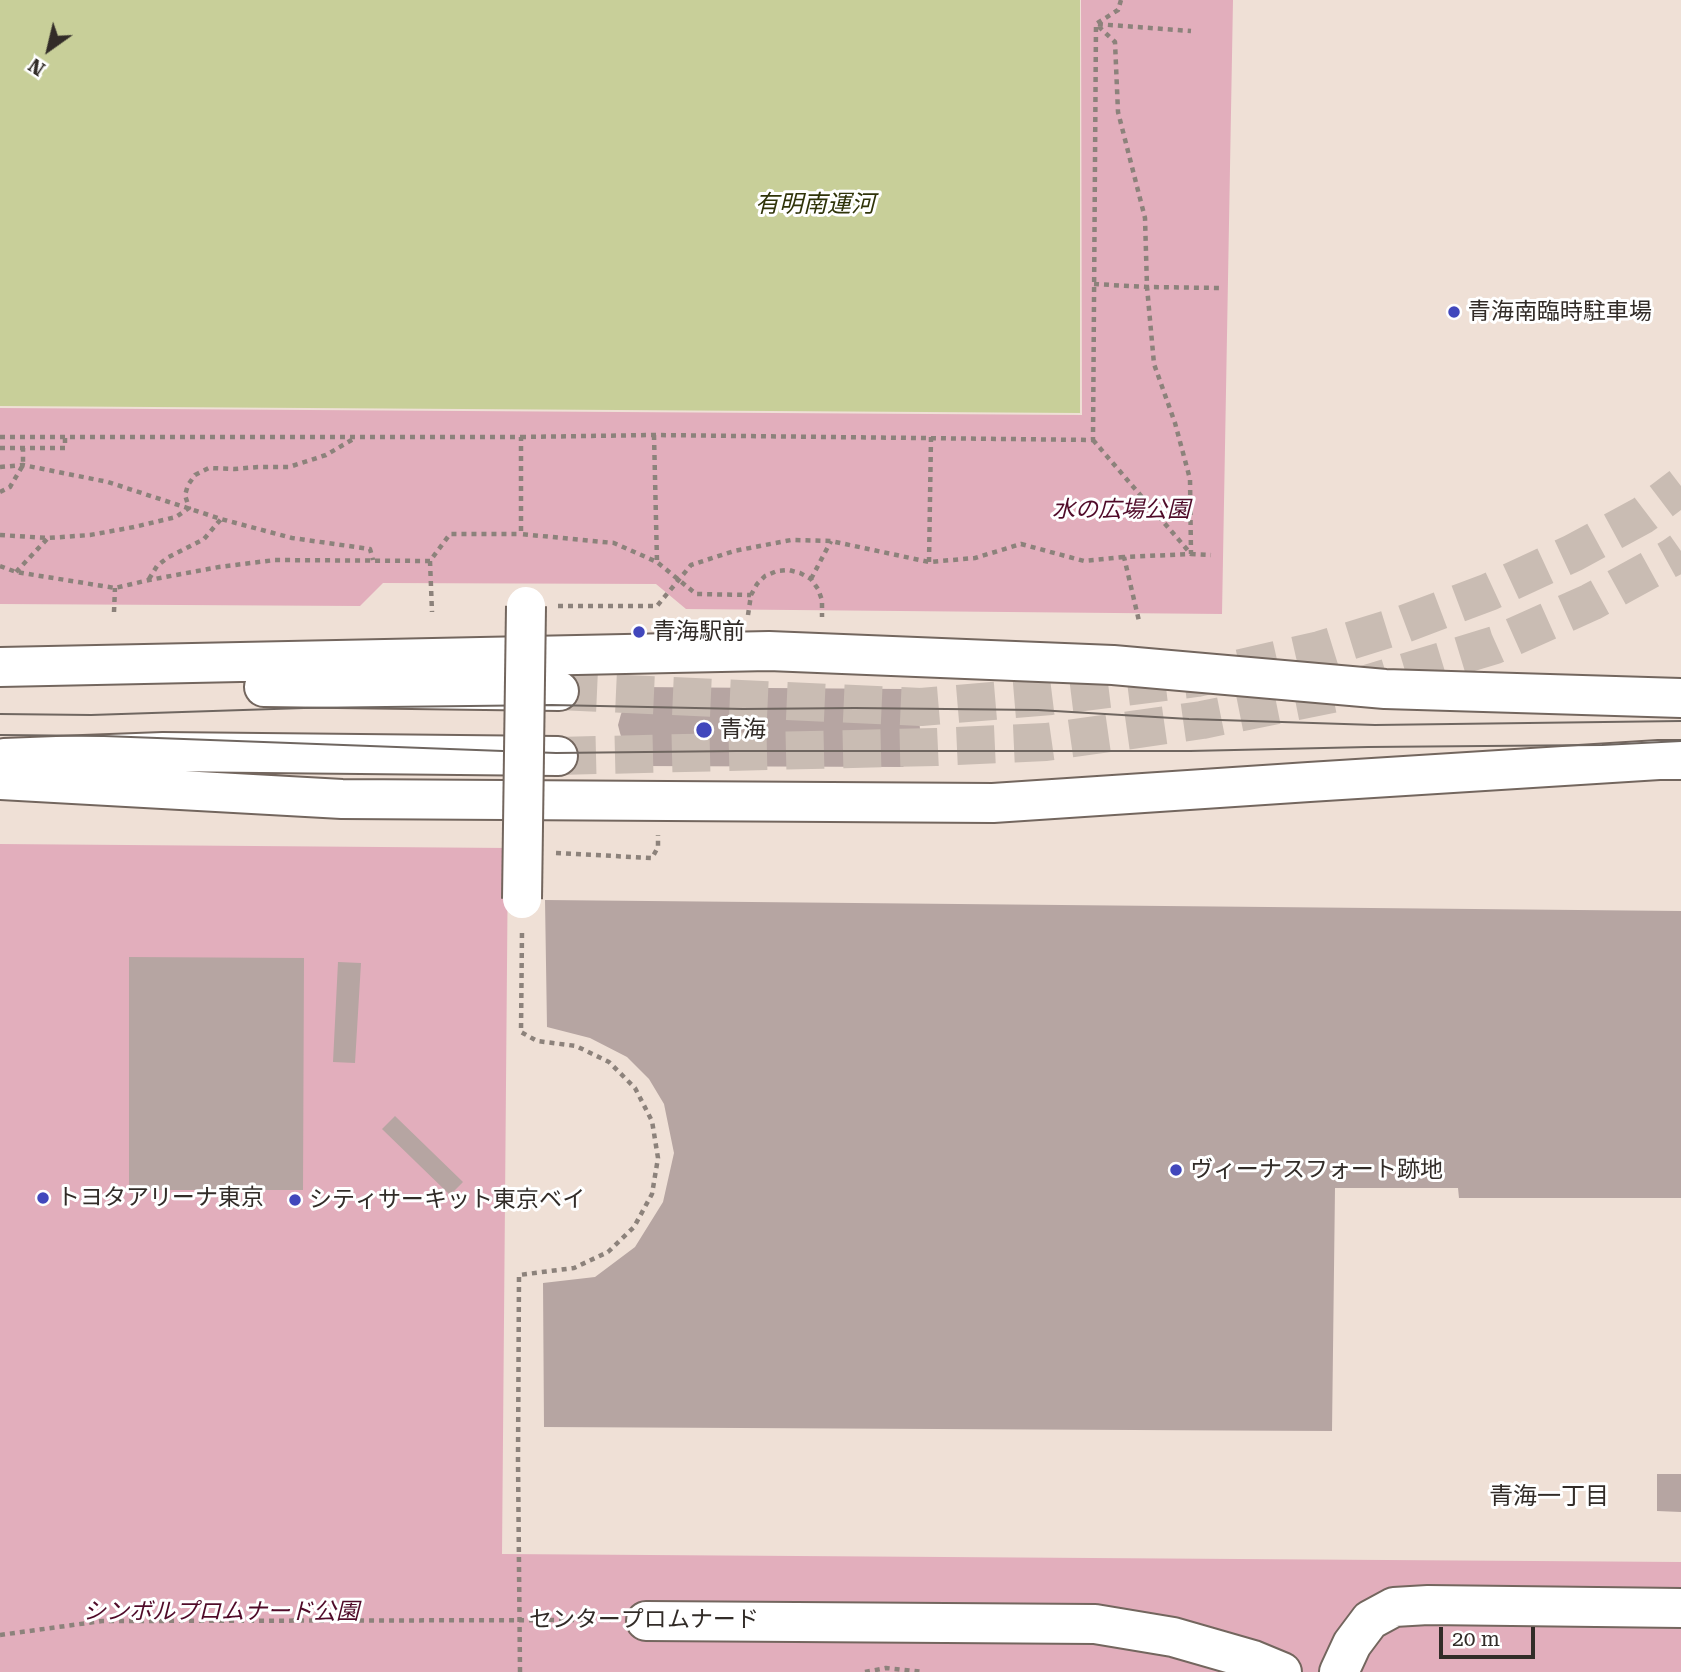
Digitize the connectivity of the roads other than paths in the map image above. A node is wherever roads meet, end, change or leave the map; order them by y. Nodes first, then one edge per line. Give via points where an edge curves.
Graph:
1 (526, 606) road end
2 (0, 667) edge
3 (0, 680) edge
4 (559, 691) tunnel mouth
5 (1681, 698) edge
6 (554, 744) junction
7 (0, 758) edge
8 (1681, 760) edge
9 (0, 780) edge
10 (522, 899) road end
11 (1681, 1608) edge
12 (646, 1620) road end
13 (1282, 1672) edge
14 (1339, 1672) edge

1 - 6 street, bridge
2 - 5 street via 769,651 1113,665 1385,689
3 - 4 street
6 - 7 street
6 - 10 street, bridge via 523,852
8 - 9 street via 993,803 342,799
11 - 14 street via 1394,1607 1370,1620
12 - 13 street, センタープロムナード via 1095,1624 1173,1637

